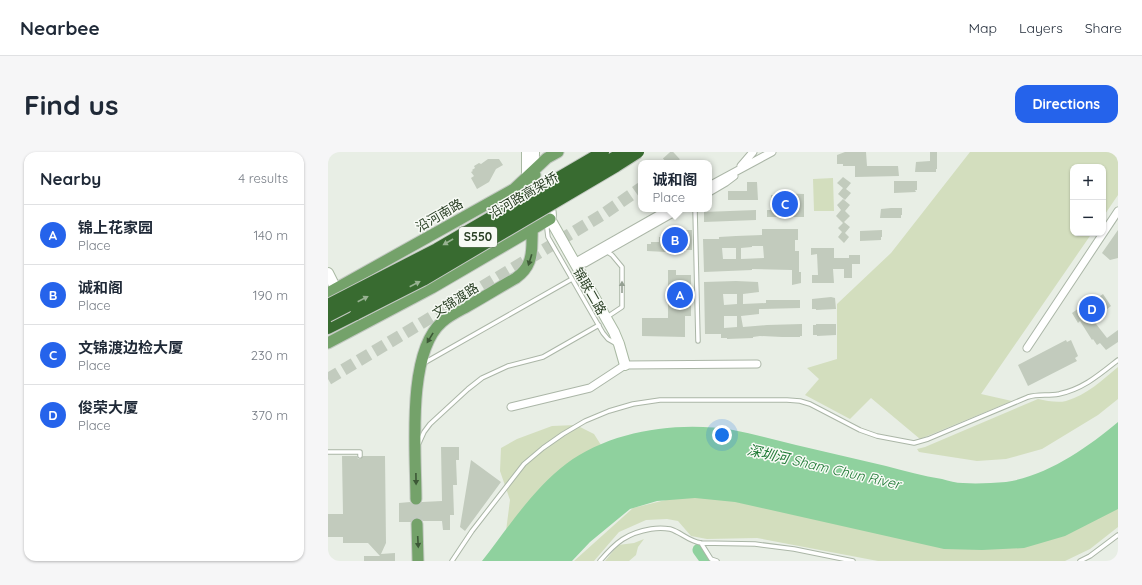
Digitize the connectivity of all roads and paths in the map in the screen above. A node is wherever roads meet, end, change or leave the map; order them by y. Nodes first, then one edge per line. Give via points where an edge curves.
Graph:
1 (527, 152) edge
2 (534, 152) edge
3 (558, 152) edge
4 (603, 152) edge
5 (624, 152) edge
6 (638, 152) edge
7 (752, 152) edge
8 (772, 152) edge
9 (739, 170) junction
10 (531, 176) junction
11 (712, 184) edge
12 (712, 190) edge
13 (1118, 211) edge
14 (663, 212) edge
15 (674, 212) edge
16 (695, 212) edge
17 (550, 219) junction
18 (532, 230) junction
19 (603, 250) junction
20 (574, 263) junction
21 (328, 273) edge
22 (572, 279) junction
23 (332, 291) edge
24 (328, 305) edge
25 (328, 316) edge
26 (602, 322) junction
27 (328, 328) edge
28 (698, 341) dead end
29 (328, 342) edge
30 (1027, 348) dead end
31 (1118, 360) edge
32 (757, 364) dead end
33 (420, 365) junction
34 (625, 365) junction
35 (511, 406) dead end
36 (328, 452) edge
37 (360, 456) dead end
38 (416, 456) junction
39 (416, 499) tunnel mouth
40 (417, 524) tunnel mouth
41 (1118, 535) edge
42 (701, 543) junction
43 (418, 561) edge
44 (452, 561) edge
45 (600, 561) edge
46 (717, 561) edge
47 (853, 561) edge
48 (1080, 561) edge

1 - 10 street
2 - 10 street
3 - 10 main road, 沿河南路 via 547,158
4 -> 24 highway, 沿河路高架桥 / S550, bridge via 437,249
25 -> 5 highway, 沿河路高架桥 / S550, bridge via 441,258
27 -> 6 highway, bridge via 429,276
7 - 9 street
8 - 9 street
9 - 11 street
9 - 12 street
10 - 17 street, 锦联二路 via 551,211
10 - 18 main road, 文锦渡路 via 519,190 519,196 531,221
10 - 23 main road, 沿河南路 via 514,189
13 - 30 street
14 - 19 street
15 - 19 street
16 - 28 lane
17 - 18 main road
17 - 20 street, 锦联二路
17 - 22 lane via 548,237
18 - 29 main road via 413,299
18 -> 33 main road, 文锦渡路 via 531,259 525,271 442,322 430,336
19 - 20 street via 585,263
26 -> 19 lane via 622,307 622,267 612,255
20 - 26 street, 锦联二路
21 - 23 street
22 - 26 lane
22 - 33 lane
26 - 34 street, 锦联二路 via 620,344
26 - 38 lane via 543,357 508,366 473,384 427,428
31 - 44 lane via 1081,388 1058,394 1035,395 914,443 860,430 800,401 660,400 609,411 562,434 524,464
32 - 34 street
33 - 38 main road, 文锦渡路 via 415,407
34 - 35 street via 590,388
36 - 37 lane via 360,452
38 -> 39 main road, 文锦渡路
40 -> 43 main road
41 - 48 lane
42 - 45 lane via 688,540 676,531 668,529 639,531 621,539
42 - 46 lane via 711,558
42 - 47 lane via 755,544

